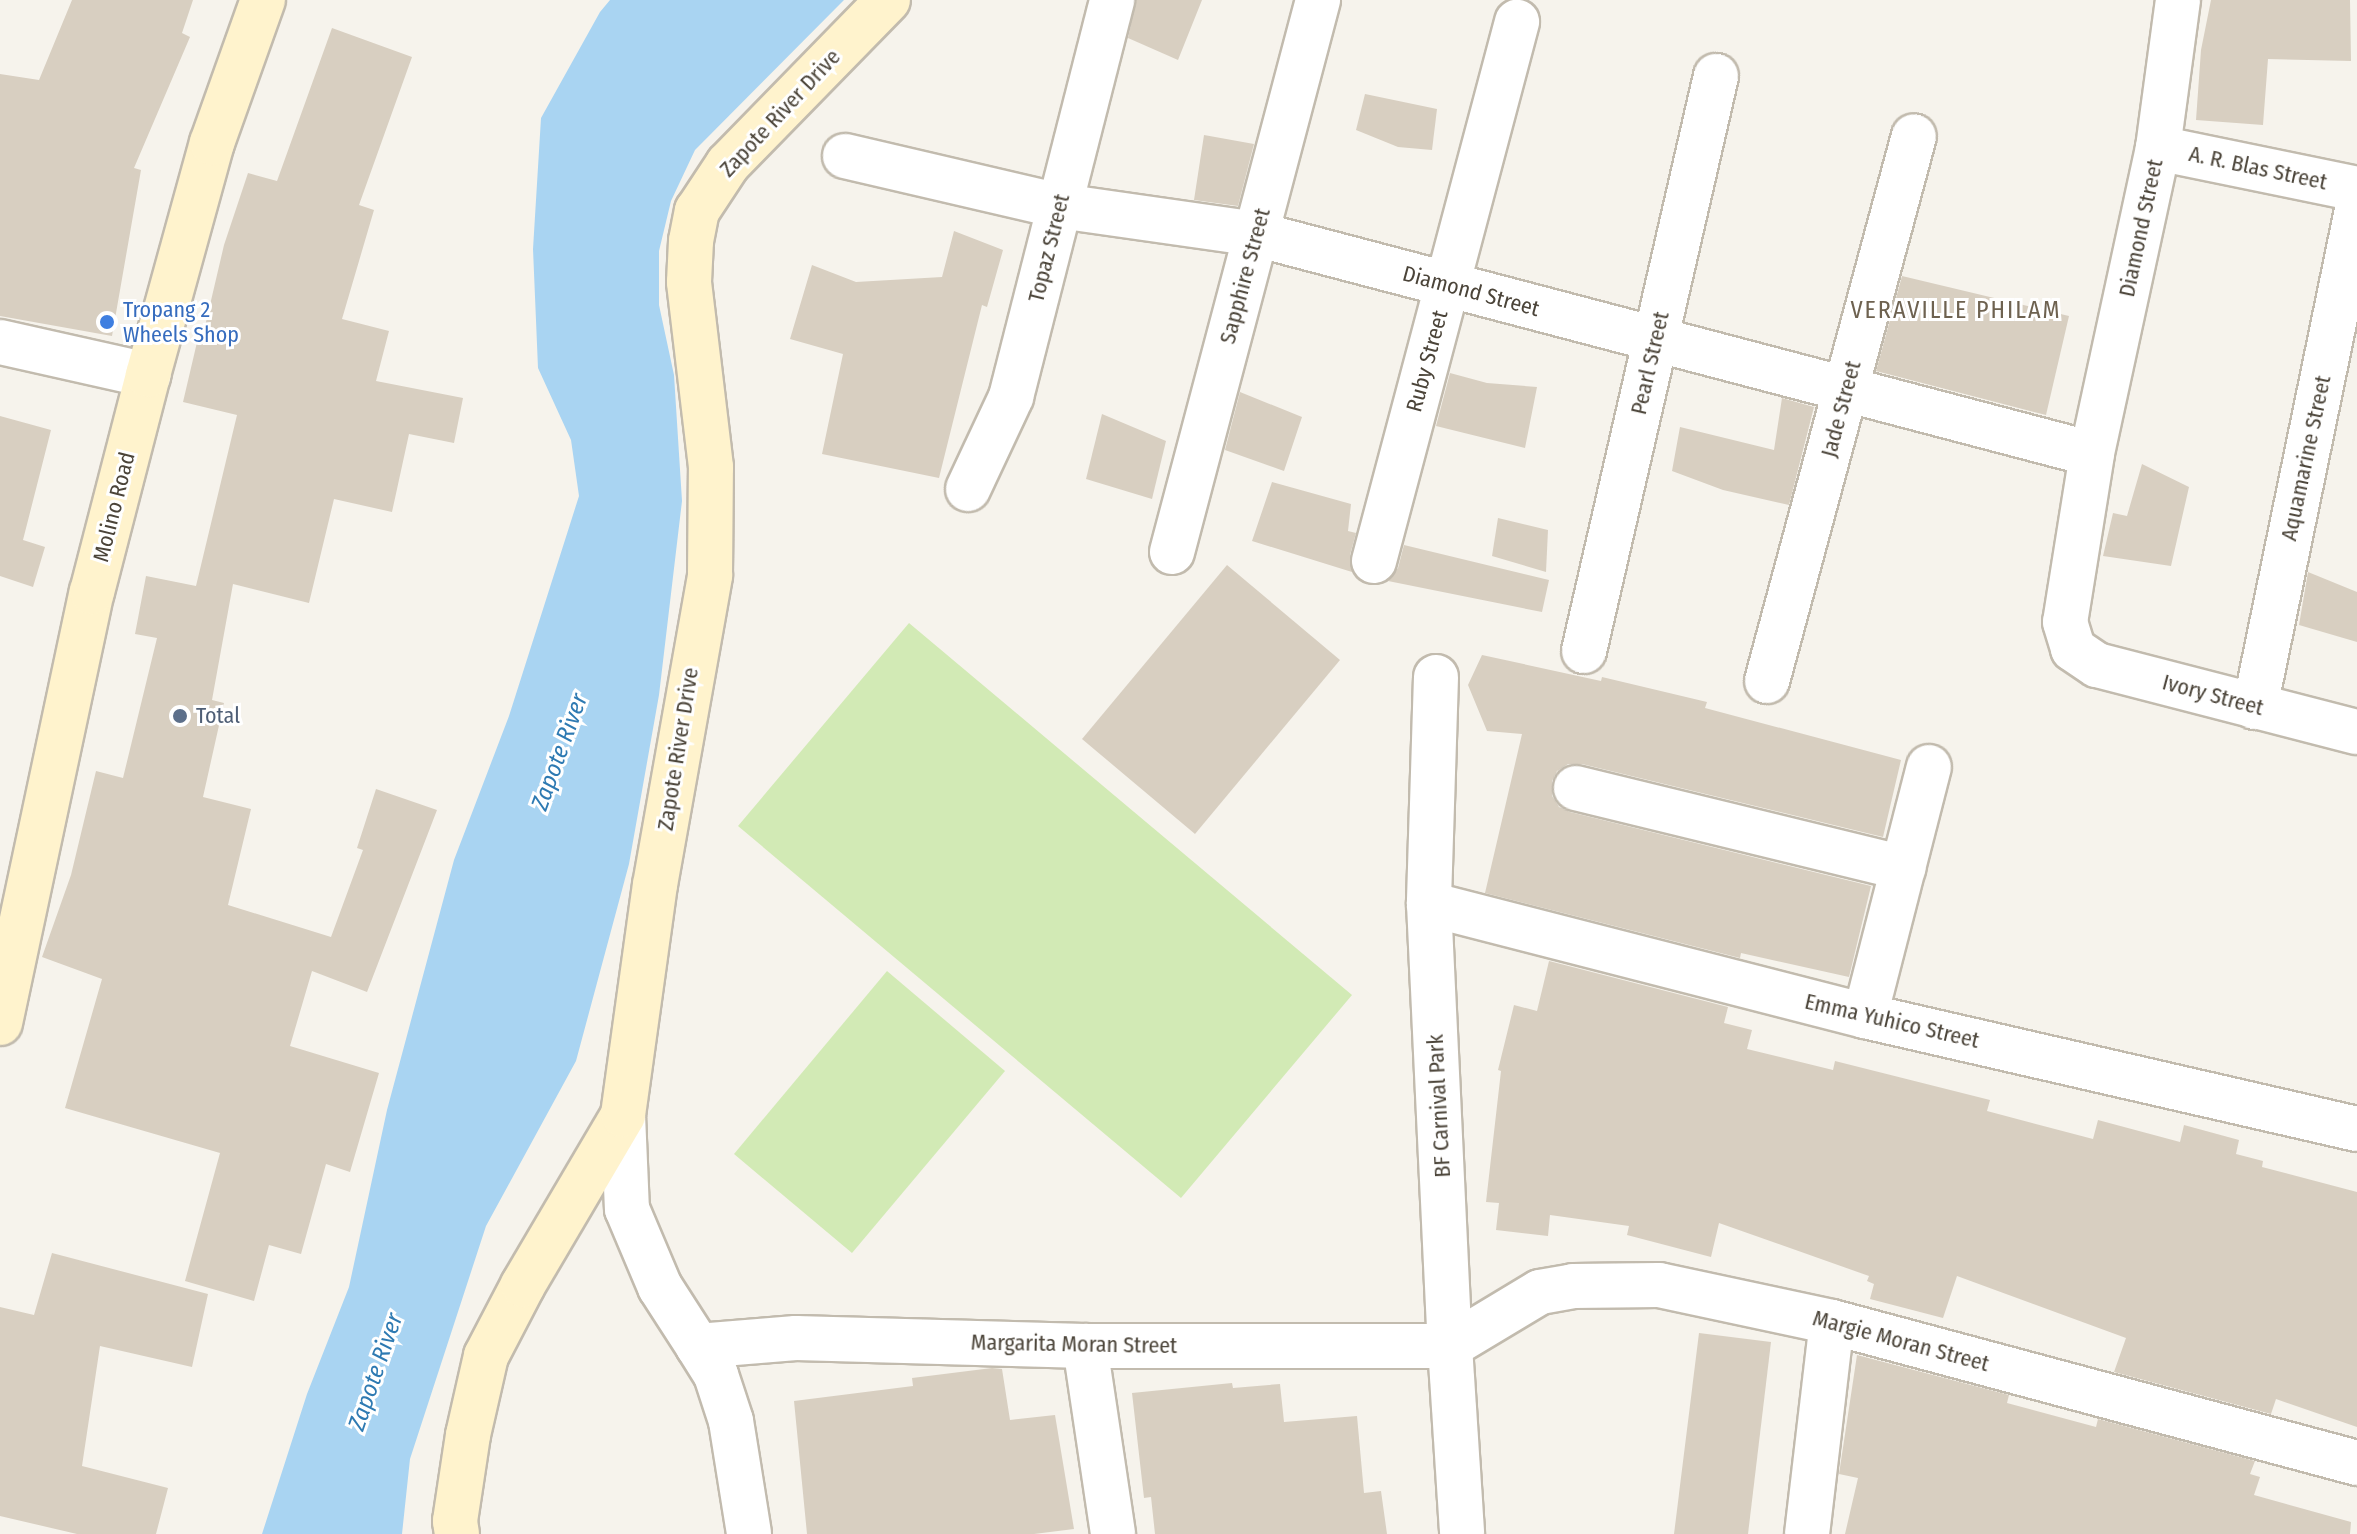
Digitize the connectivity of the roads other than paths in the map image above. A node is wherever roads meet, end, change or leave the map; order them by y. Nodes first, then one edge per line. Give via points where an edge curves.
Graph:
1 (263, 0) edge
2 (888, 0) edge
3 (1112, 0) edge
4 (1318, 0) edge
5 (2178, 0) edge
6 (1517, 22) dead end
7 (1716, 76) dead end
8 (1914, 136) dead end
9 (2158, 148) junction
10 (845, 156) dead end
11 (2357, 189) edge
12 (1060, 206) junction
13 (2357, 210) edge
14 (1256, 234) junction
15 (1447, 284) junction
16 (1656, 340) junction
17 (0, 342) edge
18 (148, 375) junction
19 (1846, 389) junction
20 (2092, 454) junction
21 (968, 489) dead end
22 (1172, 552) dead end
23 (1374, 561) dead end
24 (2073, 649) joint
25 (1584, 651) dead end
26 (1436, 677) dead end
27 (1767, 681) dead end
28 (2255, 707) junction
29 (2357, 732) edge
30 (1929, 767) dead end
31 (1576, 788) dead end
32 (1903, 868) junction
33 (1429, 904) junction
34 (1865, 1016) junction
35 (0, 1023) edge
36 (623, 1115) junction
37 (2357, 1129) edge
38 (1832, 1322) junction
39 (698, 1346) junction
40 (1085, 1346) junction
41 (1450, 1346) junction
42 (2357, 1463) edge
43 (457, 1534) edge
44 (749, 1534) edge
45 (1113, 1534) edge
46 (1462, 1534) edge
47 (1807, 1534) edge

1 - 18 main road, Molino Road via 212,143
2 - 36 main road, Zapote River Drive via 728,164 697,211 689,282 711,467 710,575 655,885
3 - 12 street, Topaz Street
4 - 14 street, Sapphire Street
5 - 9 street, Diamond Street
6 - 15 street, Ruby Street
7 - 16 street, Pearl Street
8 - 19 street, Jade Street
9 - 11 street, A. R. Blas Street
9 - 20 street, Diamond Street
10 - 12 street, Diamond Street
12 - 14 street, Diamond Street
12 - 21 street, Topaz Street via 1011,397
13 - 28 street, Aquamarine Street
14 - 15 street, Diamond Street
14 - 22 street, Sapphire Street
15 - 16 street, Diamond Street
15 - 23 street, Ruby Street
16 - 19 street, Diamond Street
16 - 25 street, Pearl Street
17 - 18 street
18 - 35 main road, Molino Road via 92,592
19 - 20 street, Diamond Street
19 - 27 street, Jade Street
20 - 24 street, Diamond Street via 2065,622
24 - 28 street, Ivory Street via 2097,665
26 - 33 street, BF Carnival Park
28 - 29 street, Ivory Street
30 - 32 street
31 - 32 street
32 - 34 street
33 - 34 street, Emma Yuhico Street
33 - 41 street, BF Carnival Park
34 - 37 street, Emma Yuhico Street
36 - 39 street via 627,1209 660,1287
36 - 43 main road, Zapote River Drive via 486,1356 468,1435
38 - 41 street, Margie Moran Street via 1659,1285 1573,1286 1532,1295
38 - 42 street, Margie Moran Street
38 - 47 street
39 - 40 street, Margarita Moran Street via 796,1338
39 - 44 street via 716,1375 731,1421
40 - 41 street, Margarita Moran Street
40 - 45 street
41 - 46 street, BF Carnival Park

